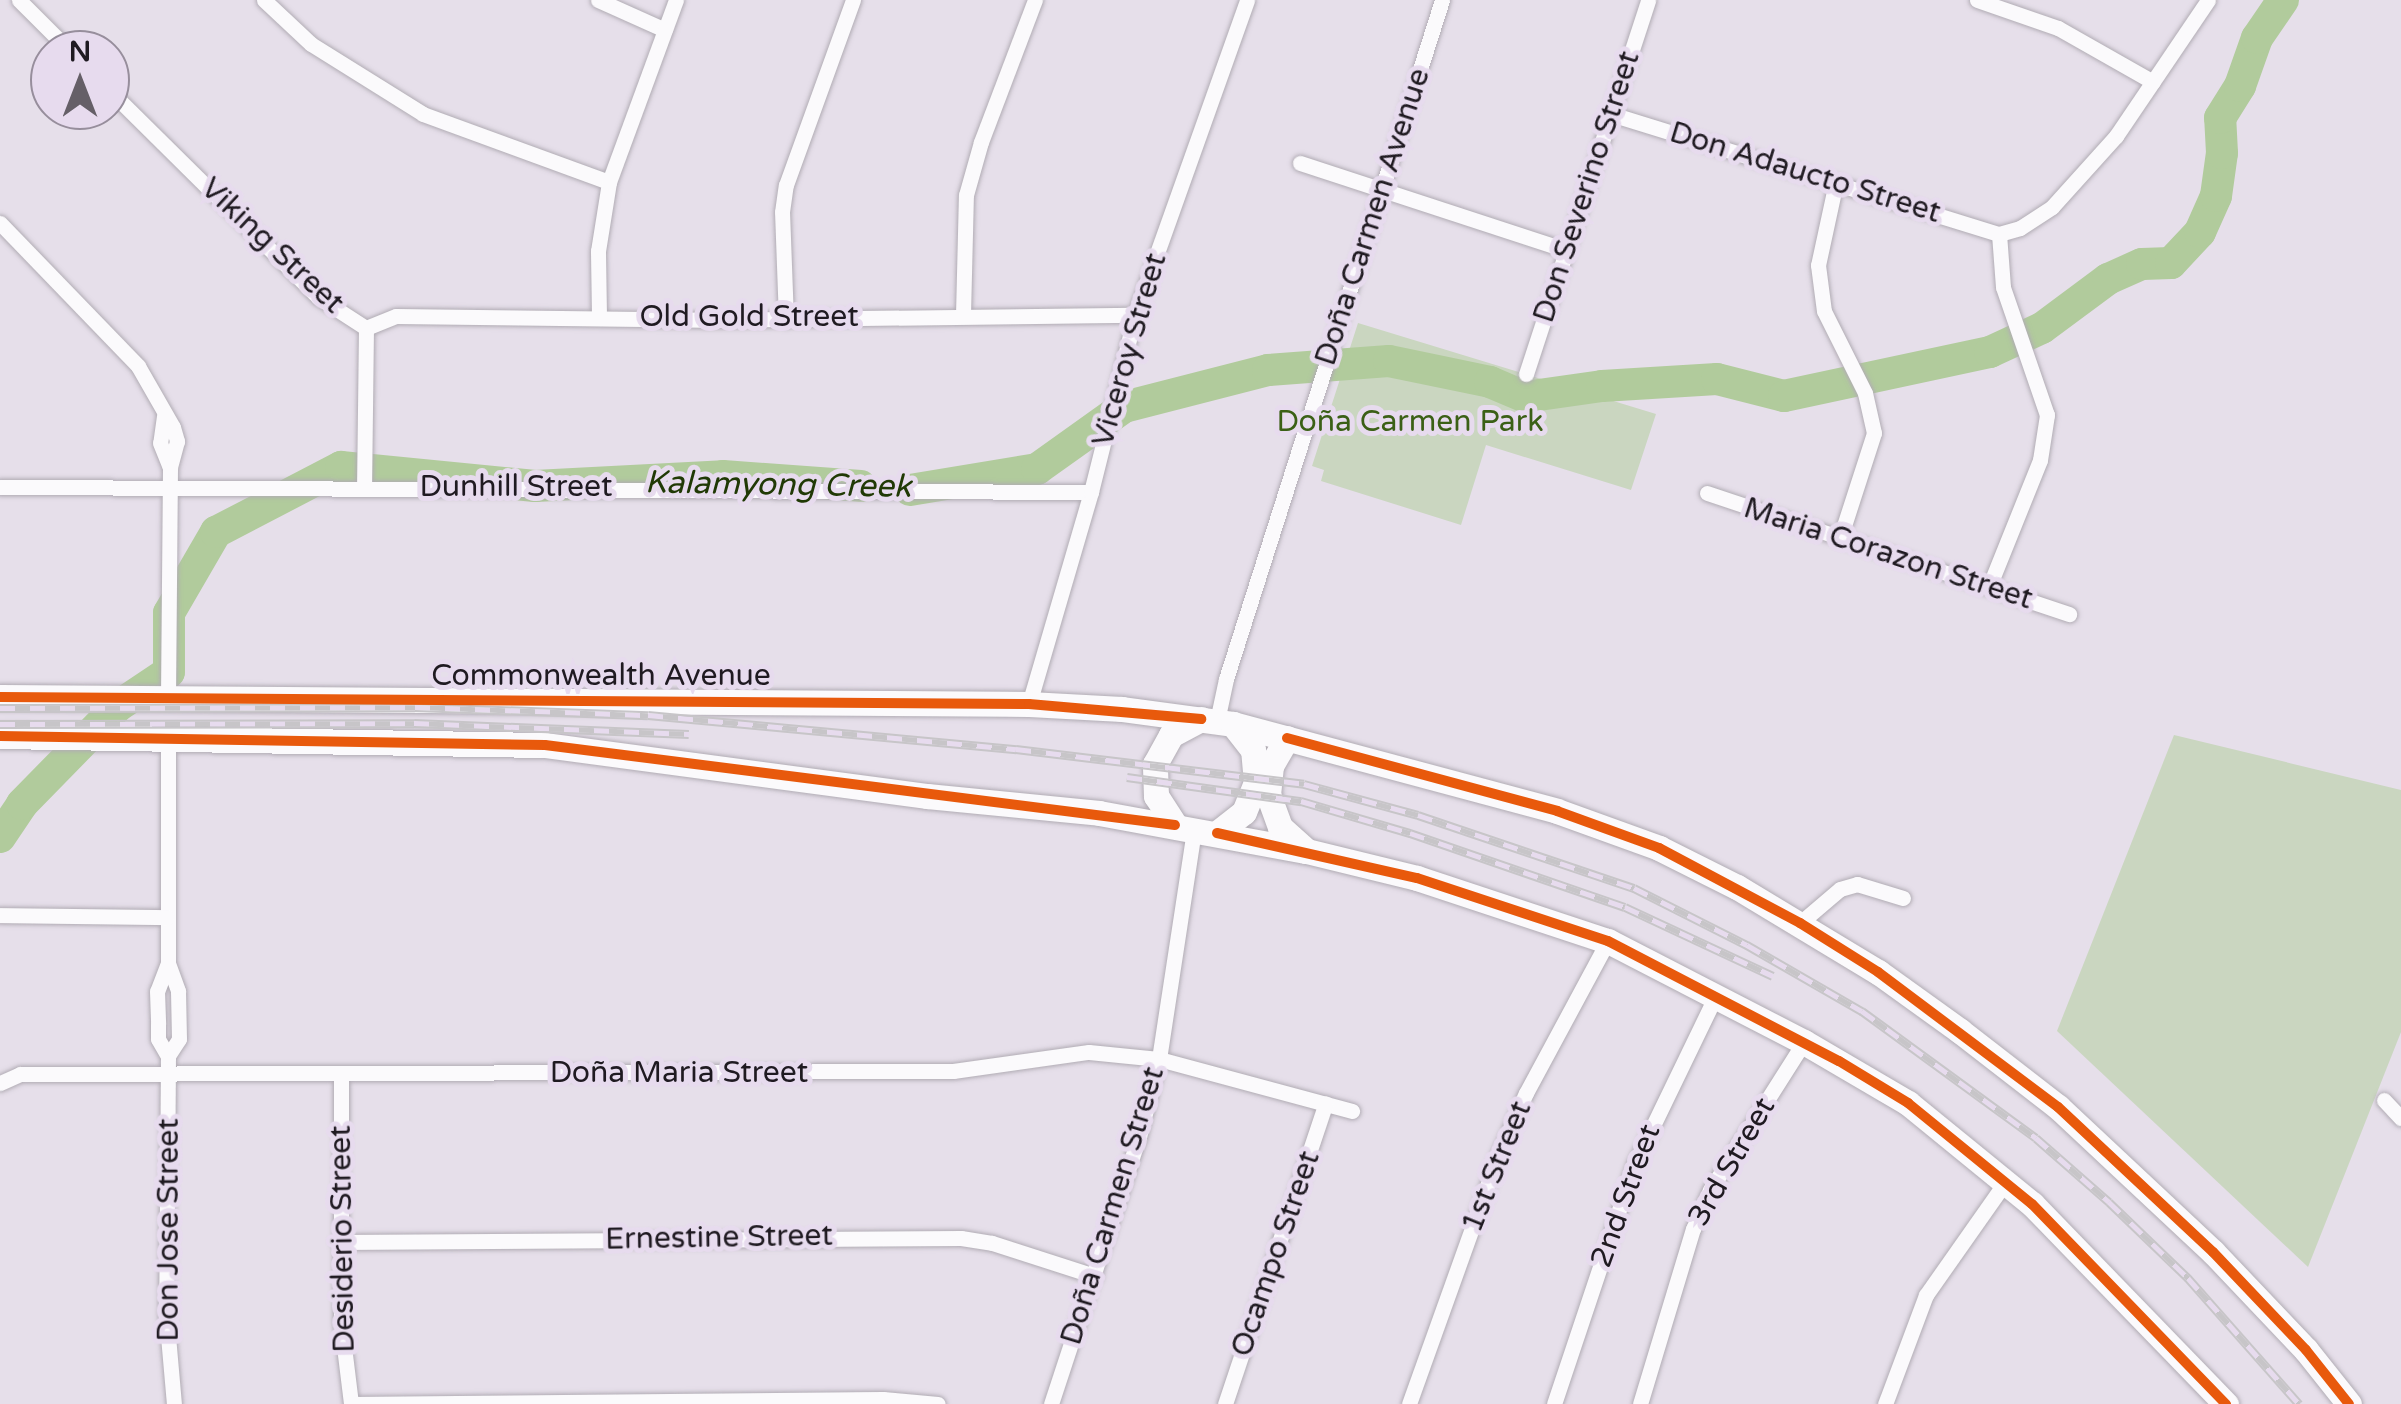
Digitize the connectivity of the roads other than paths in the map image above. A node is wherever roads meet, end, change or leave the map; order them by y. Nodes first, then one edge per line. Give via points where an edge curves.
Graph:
1 (19, 0) edge
2 (264, 0) edge
3 (598, 0) edge
4 (676, 0) edge
5 (853, 0) edge
6 (1035, 0) edge
7 (1247, 0) edge
8 (1442, 0) edge
9 (1648, 0) edge
10 (1977, 0) edge
11 (2208, 0) edge
12 (49, 30) edge
13 (665, 30) junction
14 (2152, 82) junction
15 (130, 111) edge
16 (1611, 114) junction
17 (1300, 163) dead end
18 (609, 182) junction
19 (1836, 182) junction
20 (1381, 192) junction
21 (0, 223) edge
22 (1999, 234) junction
23 (1566, 250) junction
24 (964, 315) junction
25 (1135, 315) junction
26 (599, 316) junction
27 (786, 320) junction
28 (366, 328) junction
29 (1526, 374) dead end
30 (364, 486) junction
31 (0, 487) edge
32 (171, 488) junction
33 (1091, 492) junction
34 (1707, 494) dead end
35 (1840, 538) junction
36 (1990, 587) junction
37 (2069, 614) dead end
38 (0, 697) edge
39 (168, 697) junction
40 (1029, 704) junction
41 (1217, 721) junction
42 (0, 736) edge
43 (168, 736) junction
44 (1287, 738) junction
45 (1196, 829) junction
46 (1306, 851) junction
47 (1903, 898) dead end
48 (0, 915) edge
49 (167, 916) junction
50 (1800, 923) junction
51 (1608, 941) junction
52 (1716, 995) junction
53 (1804, 1042) junction
54 (1158, 1059) junction
55 (168, 1074) junction
56 (341, 1074) junction
57 (0, 1084) edge
58 (2384, 1100) dead end
59 (1326, 1103) junction
60 (1352, 1110) dead end
61 (2401, 1118) edge
62 (2006, 1181) junction
63 (338, 1242) junction
64 (1094, 1276) junction
65 (1888, 1402) edge
66 (174, 1404) edge
67 (350, 1404) edge
68 (938, 1404) edge
69 (1050, 1404) edge
70 (1225, 1404) edge
71 (1409, 1404) edge
72 (1554, 1404) edge
73 (1640, 1404) edge
74 (2226, 1404) edge
75 (2349, 1404) edge

1 - 12 street
2 - 18 street via 311,44 423,114
3 - 13 street
4 - 13 street
5 - 27 street via 786,185
6 - 24 street via 966,195
7 - 25 street, Viceroy Street
8 - 20 street, Doña Carmen Avenue
9 - 16 street, Don Severino Street
10 - 14 street via 2058,28
11 - 14 street
13 - 18 street
14 - 22 street via 2116,136 2052,207
15 - 28 street, Viking Street via 318,297
16 - 19 street, Don Adaucto Street
16 - 23 street, Don Severino Street
17 - 20 street
18 - 26 street via 598,251
19 - 22 street, Don Adaucto Street
19 - 35 street via 1818,265 1824,311 1865,394 1874,433
20 - 23 street
20 - 41 street, Doña Carmen Avenue
21 - 32 street via 138,366 164,416 160,442
22 - 36 street via 1998,261 2047,415 2040,460
23 - 29 street, Don Severino Street
24 - 25 street, Old Gold Street
24 - 27 street, Old Gold Street
25 - 33 street, Viceroy Street
26 - 27 street, Old Gold Street
26 - 28 street, Old Gold Street via 396,316
28 - 30 street, Viking Street
30 - 32 street, Dunhill Street
30 - 33 street, Dunhill Street
31 - 32 street, Dunhill Street
32 - 39 street
33 - 40 street, Viceroy Street
34 - 35 street, Maria Corazon Street
35 - 36 street, Maria Corazon Street
36 - 37 street, Maria Corazon Street
38 - 39 main road, Commonwealth Avenue
39 - 40 main road, Commonwealth Avenue
40 - 41 main road, Commonwealth Avenue
41 - 44 main road, Commonwealth Avenue
41 - 45 main road via 1253,750 1256,783 1244,812
41 - 45 main road via 1172,735 1155,764 1156,796
42 - 43 main road
43 - 45 main road via 546,746
43 - 49 street, Don Jose Street
44 - 46 main road via 1271,766 1268,794 1280,827
44 - 50 main road, Commonwealth Avenue via 1574,817 1659,848
45 - 46 main road
45 - 54 street, Doña Carmen Street
46 - 51 main road via 1417,878
47 - 50 street via 1858,884 1840,889
48 - 49 street
49 - 55 street, Don Jose Street via 179,1039 168,1056
50 - 75 main road, Commonwealth Avenue via 1878,972 2058,1107 2212,1252
51 - 52 main road
51 - 71 street, 1st Street via 1497,1158
52 - 53 main road
52 - 72 street, 2nd Street via 1634,1165
53 - 62 main road via 1908,1103
53 - 73 street, 3rd Street via 1692,1229
54 - 56 street, Doña Maria Street via 1089,1052 953,1071
54 - 59 street, Doña Maria Street
54 - 64 street, Doña Carmen Street
55 - 56 street, Doña Maria Street
55 - 57 street, Doña Maria Street via 20,1074
55 - 66 street, Don Jose Street via 166,1313
56 - 63 street, Desiderio Street
58 - 61 street
59 - 60 street, Doña Maria Street
59 - 70 street, Ocampo Street
62 - 65 street via 1926,1295
62 - 74 main road
63 - 64 street, Ernestine Street via 961,1238
63 - 67 street, Desiderio Street
64 - 69 street, Doña Carmen Street
67 - 68 street via 883,1399

